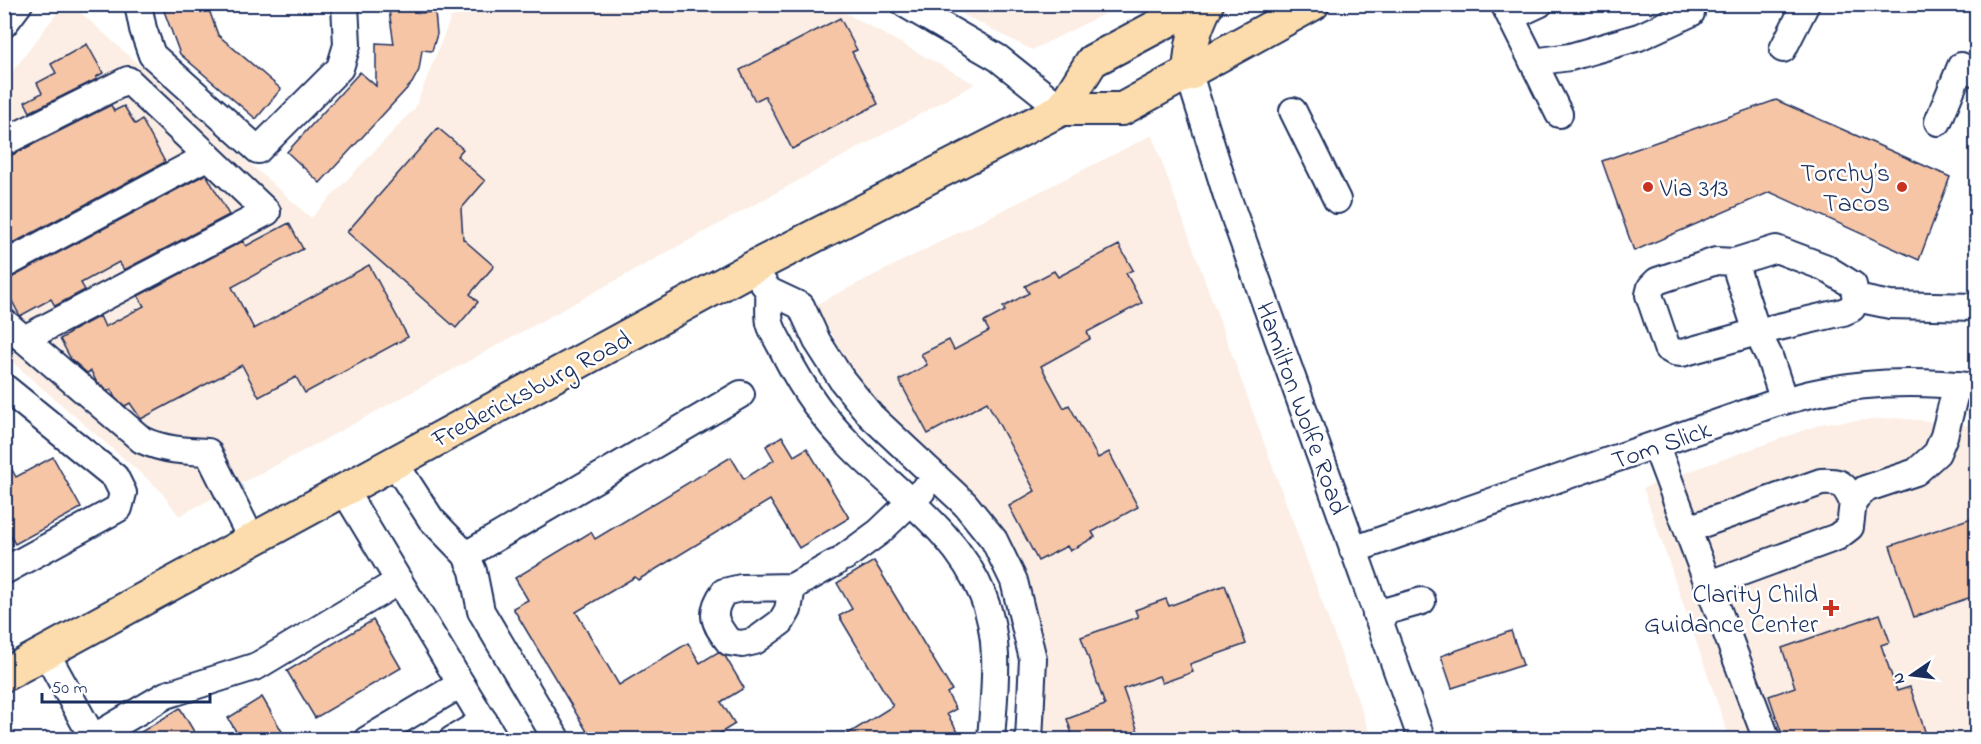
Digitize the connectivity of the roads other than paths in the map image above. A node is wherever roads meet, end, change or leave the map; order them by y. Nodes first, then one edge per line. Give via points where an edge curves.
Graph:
1 (19, 4) edge
2 (138, 4) edge
3 (345, 4) edge
4 (905, 4) edge
5 (1199, 4) edge
6 (1207, 4) edge
7 (1313, 4) edge
8 (1539, 4) edge
9 (1806, 4) edge
10 (1508, 11) edge
11 (1691, 14) dead end
12 (4, 24) edge
13 (1783, 50) dead end
14 (1533, 62) junction
15 (1977, 73) edge
16 (1189, 74) junction
17 (1062, 109) junction
18 (1293, 111) dead end
19 (1559, 114) dead end
20 (1938, 122) dead end
21 (4, 142) edge
22 (207, 156) junction
23 (1337, 200) dead end
24 (1734, 262) junction
25 (4, 265) edge
26 (761, 280) junction
27 (1856, 298) junction
28 (1977, 308) edge
29 (4, 322) edge
30 (1757, 332) junction
31 (24, 339) junction
32 (825, 352) junction
33 (793, 369) junction
34 (1967, 386) edge
35 (4, 387) edge
36 (741, 394) dead end
37 (1784, 401) junction
38 (1656, 446) junction
39 (394, 462) junction
40 (937, 477) junction
41 (344, 490) junction
42 (910, 502) junction
43 (1853, 502) junction
44 (1688, 529) junction
45 (252, 540) junction
46 (1353, 550) junction
47 (466, 555) junction
48 (4, 571) edge
49 (1709, 584) junction
50 (403, 587) junction
51 (792, 587) dead end
52 (1422, 601) dead end
53 (1376, 614) junction
54 (46, 653) junction
55 (4, 675) edge
56 (461, 684) junction
57 (489, 730) edge
58 (93, 739) edge
59 (367, 740) edge
60 (452, 740) edge
61 (557, 740) edge
62 (991, 740) edge
63 (1029, 740) edge
64 (1422, 740) edge
65 (1767, 740) edge

1 - 12 street
2 - 3 street via 152,55 258,150 340,68 347,45
4 - 17 street via 998,58
5 - 17 main road via 1092,61
6 - 16 main road via 1194,33
7 - 16 main road, Fredericksburg Road
8 - 10 street
9 - 13 street
10 - 14 street
11 - 14 street via 1639,37 1570,57
14 - 19 street
15 - 20 street via 1961,66
16 - 17 main road, Fredericksburg Road via 1122,109
16 - 46 street, Hamilton Wolfe Road via 1227,196
17 - 26 main road, Fredericksburg Road
18 - 23 street
21 - 22 street via 128,80
22 - 25 street
22 - 31 street via 267,212
24 - 27 street via 1776,249 1824,267 1853,285
24 - 30 street
24 - 30 street via 1716,261 1657,280 1651,286 1649,295 1666,348 1682,353
26 - 32 street via 801,306
26 - 33 street via 770,323
26 - 39 main road, Fredericksburg Road
27 - 28 street via 1890,304
27 - 30 street via 1852,308 1843,312
29 - 31 street
30 - 37 street
31 - 45 street via 142,440 177,451 208,452
32 - 33 street
32 - 40 street via 871,416
33 - 42 street via 816,405 848,443
34 - 37 street, Tom Slick via 1865,384
34 - 43 street via 1937,453 1916,472 1865,489
35 - 48 street via 115,477 123,493 119,508
36 - 47 street
37 - 38 street, Tom Slick
38 - 44 street
38 - 46 street, Tom Slick
39 - 41 main road, Fredericksburg Road
39 - 47 street via 431,519
40 - 42 street
40 - 63 street via 980,521 1014,581 1033,659
41 - 45 main road, Fredericksburg Road
41 - 50 street
42 - 51 street via 879,532
42 - 62 street via 955,547 984,598 995,654
43 - 44 street via 1844,485 1821,482
43 - 49 street via 1850,526 1837,537
44 - 49 street
45 - 54 main road, Fredericksburg Road
46 - 53 street, Hamilton Wolfe Road
47 - 61 street via 481,611
49 - 65 street
50 - 56 street
50 - 58 street via 257,666 166,695
52 - 53 street
53 - 64 street, Hamilton Wolfe Road
54 - 55 main road, Fredericksburg Road
54 - 58 street
56 - 57 street
56 - 59 street
57 - 60 street

